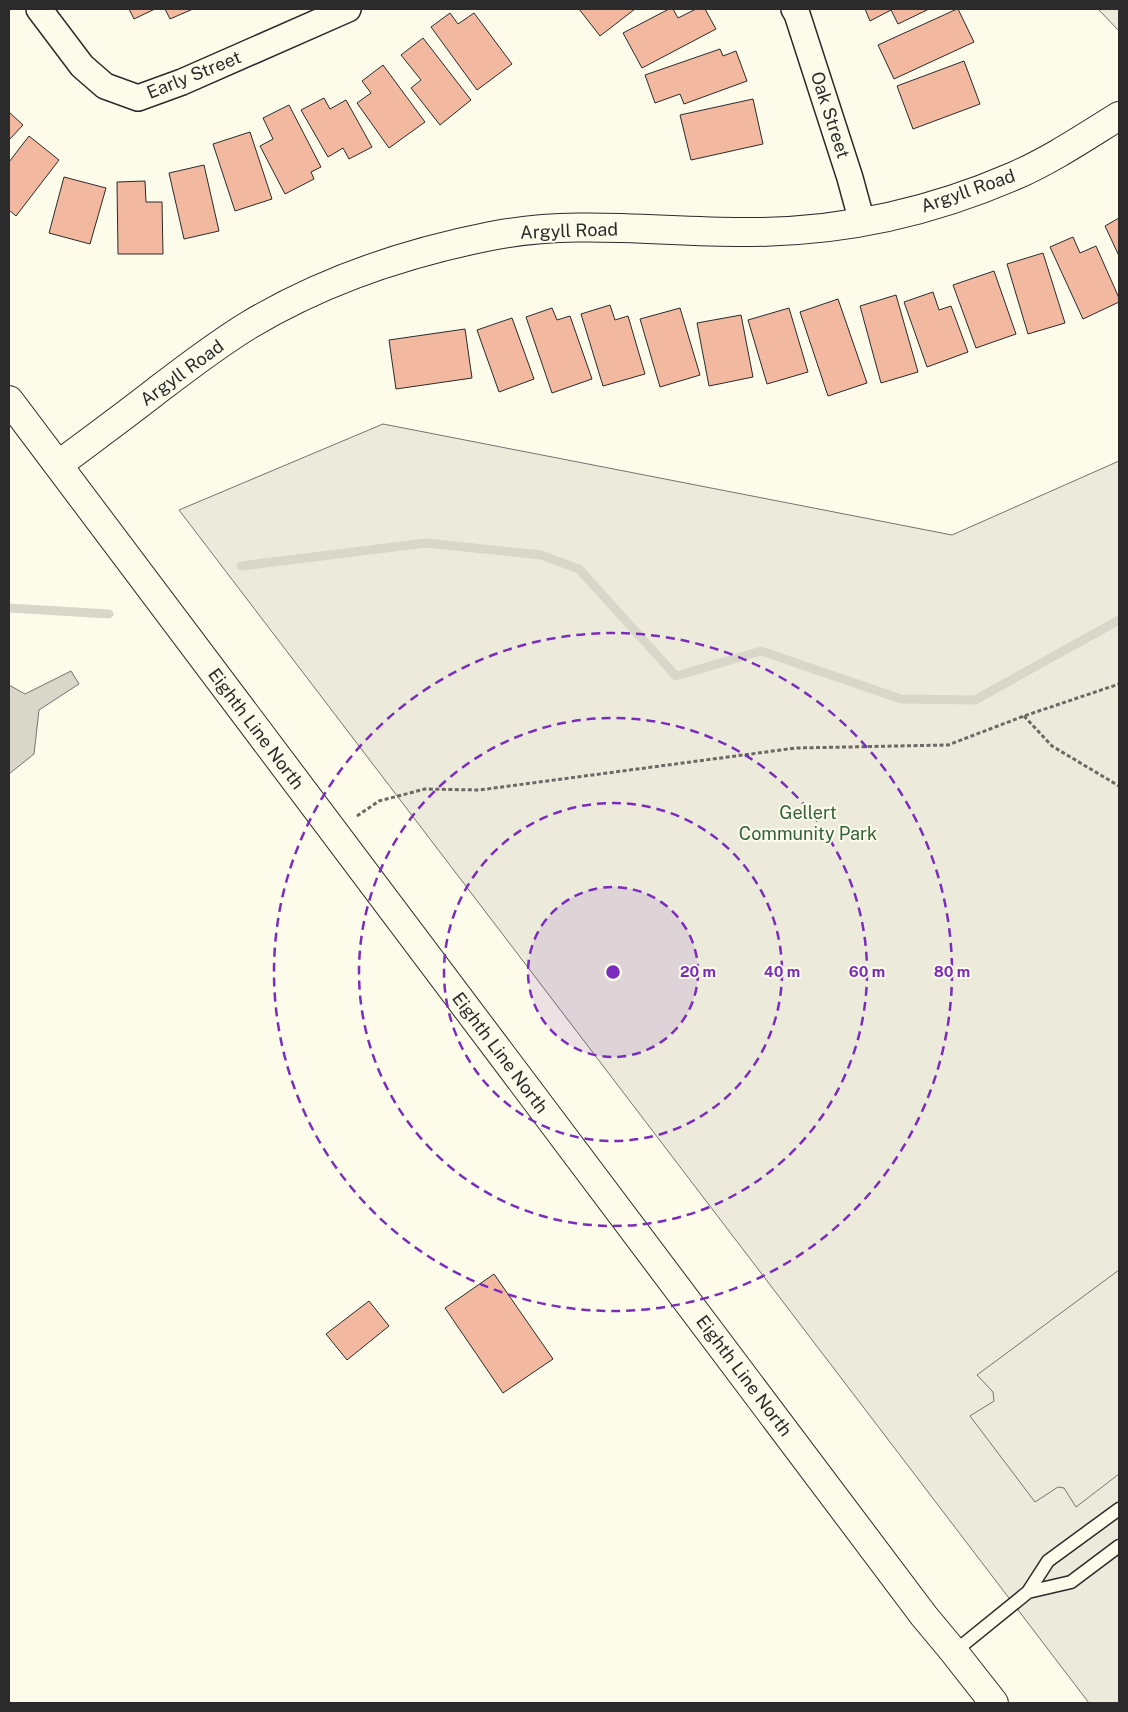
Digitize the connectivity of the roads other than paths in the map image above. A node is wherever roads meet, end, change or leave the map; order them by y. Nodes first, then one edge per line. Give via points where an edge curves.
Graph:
1 (39, 9) edge
2 (348, 9) edge
3 (794, 9) edge
4 (1119, 116) edge
5 (862, 222) junction
6 (9, 400) edge
7 (58, 465) junction
8 (1119, 1509) edge
9 (1119, 1546) edge
10 (1028, 1592) junction
11 (954, 1652) junction
12 (994, 1703) edge

1 - 2 street, Early Street via 82,66 105,86 138,98
3 - 5 street, Oak Street
4 - 5 street, Argyll Road via 1015,175 962,196
5 - 7 street, Argyll Road via 752,232 536,230 429,249 316,290 248,326 207,352
6 - 7 street, Eighth Line North
7 - 11 street, Eighth Line North
8 - 10 lane via 1048,1561
9 - 10 lane via 1071,1582
10 - 11 lane
11 - 12 street, Eighth Line North

